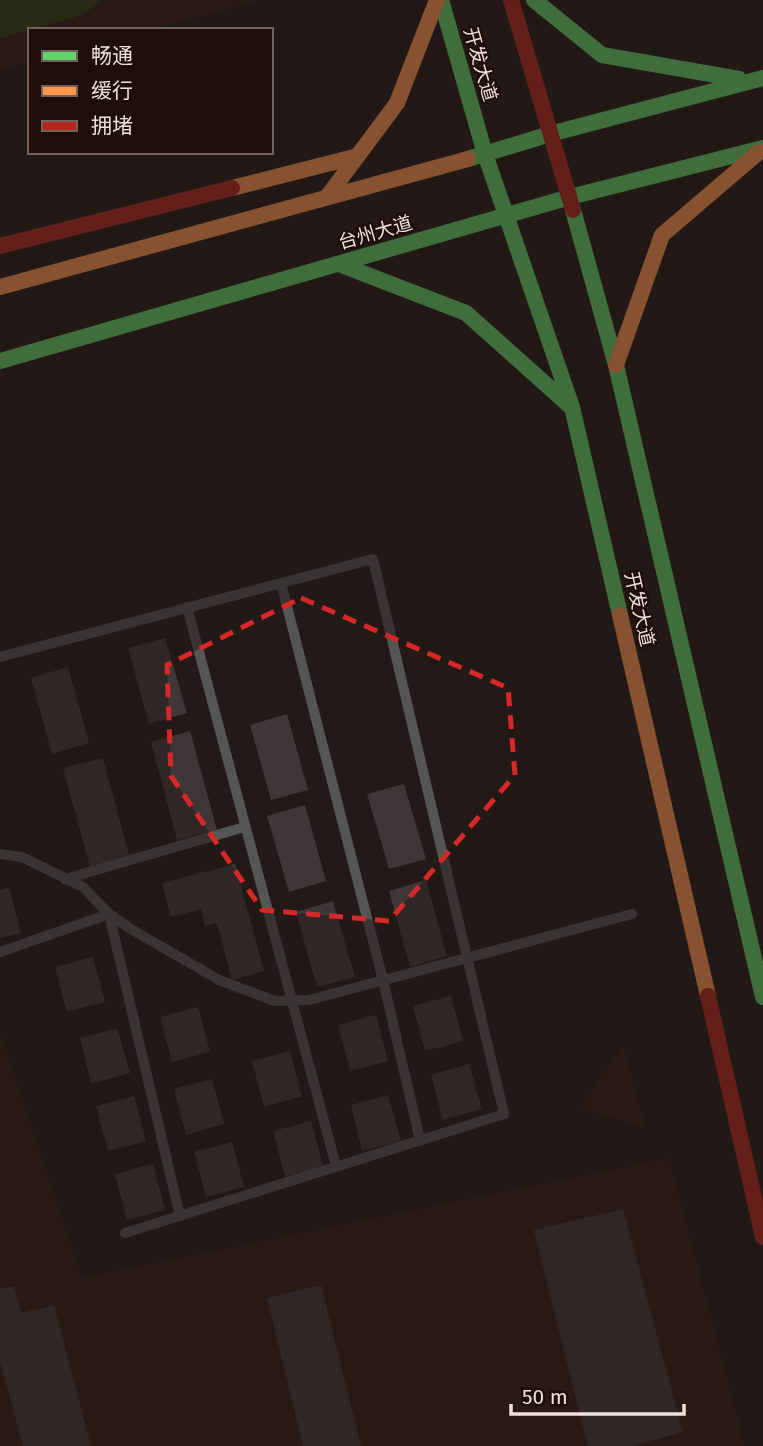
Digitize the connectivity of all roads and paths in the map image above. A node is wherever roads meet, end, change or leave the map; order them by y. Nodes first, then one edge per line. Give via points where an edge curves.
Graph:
1 (439, 0) edge
2 (511, 0) edge
3 (534, 0) edge
4 (757, 79) edge
5 (550, 134) junction
6 (763, 148) edge
7 (485, 153) junction
8 (358, 156) junction
9 (327, 197) junction
10 (570, 197) junction
11 (506, 216) junction
12 (0, 246) edge
13 (339, 264) junction
14 (0, 287) edge
15 (0, 361) edge
16 (616, 365) junction
17 (572, 407) junction
18 (281, 583) junction
19 (187, 607) junction
20 (0, 657) edge
21 (241, 828) dead end
22 (0, 854) edge
23 (65, 879) junction
24 (109, 914) junction
25 (632, 914) dead end
26 (0, 952) edge
27 (465, 958) junction
28 (383, 980) junction
29 (763, 997) edge
30 (293, 1001) junction
31 (421, 1140) junction
32 (336, 1166) junction
33 (180, 1216) junction
34 (125, 1233) dead end
35 (763, 1237) edge

1 - 7 main road, 开发大道
1 - 8 main road via 397,103
2 - 5 main road, 开发大道
3 - 4 main road via 602,55
4 - 5 main road
5 - 7 main road
5 - 10 main road, 开发大道
6 - 10 main road, 台州大道
6 - 16 main road via 662,235
7 - 9 main road
7 - 11 main road, 开发大道
8 - 9 main road
8 - 12 main road
9 - 14 main road
10 - 11 main road, 台州大道
10 - 16 main road, 开发大道
11 - 13 main road, 台州大道
11 - 17 main road, 开发大道
13 - 15 main road, 台州大道
13 - 17 main road via 466,313
16 - 29 main road, 开发大道
17 - 35 main road, 开发大道
18 - 19 lane
18 - 27 lane via 373,559
18 - 28 lane
19 - 20 lane
19 - 30 lane
21 - 23 lane
22 - 23 lane via 22,857
23 - 24 lane via 82,887
24 - 26 lane
24 - 30 lane via 219,980 275,1001
24 - 33 lane
25 - 27 lane
27 - 28 lane
27 - 31 lane via 503,1114
28 - 30 lane
28 - 31 lane
30 - 32 lane
31 - 32 lane
32 - 33 lane
33 - 34 lane

